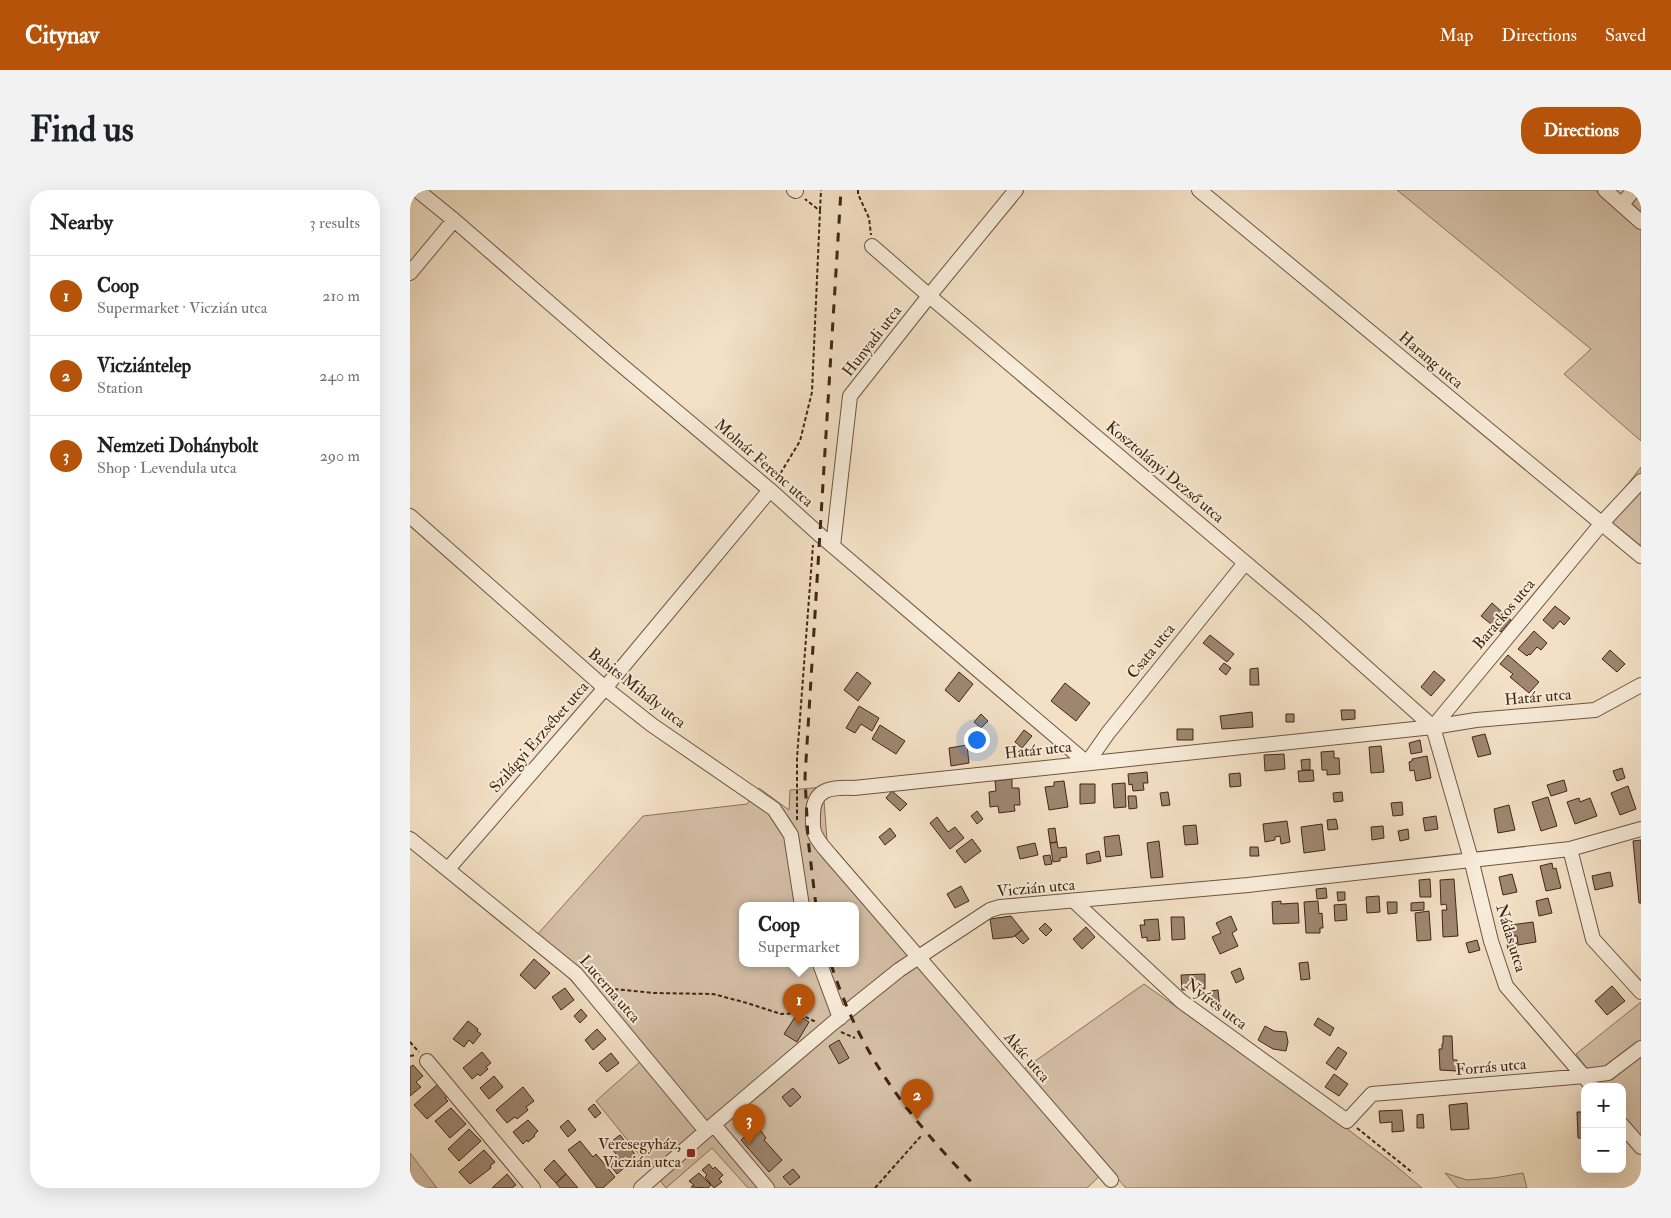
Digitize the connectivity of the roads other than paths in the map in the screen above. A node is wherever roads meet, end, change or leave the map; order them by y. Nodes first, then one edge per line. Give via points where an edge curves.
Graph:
1 (417, 190) edge
2 (1016, 190) edge
3 (1199, 190) edge
4 (1605, 190) edge
5 (1634, 190) edge
6 (1622, 204) junction
7 (454, 220) junction
8 (1641, 222) edge
9 (872, 246) road end
10 (410, 273) edge
11 (929, 296) junction
12 (1641, 481) edge
13 (770, 490) junction
14 (410, 516) edge
15 (1602, 523) junction
16 (833, 546) junction
17 (1641, 556) edge
18 (1245, 562) junction
19 (1641, 685) edge
20 (605, 688) junction
21 (1433, 728) junction
22 (1087, 763) junction
23 (1641, 829) edge
24 (410, 839) edge
25 (1570, 849) junction
26 (1471, 859) junction
27 (448, 869) junction
28 (801, 902) edge
29 (1075, 902) junction
30 (917, 957) junction
31 (821, 967) edge
32 (1641, 992) edge
33 (840, 1018) junction
34 (1641, 1048) edge
35 (424, 1057) road end
36 (1589, 1082) edge
37 (1347, 1120) joint
38 (710, 1128) junction
39 (1625, 1128) edge
40 (1641, 1147) edge
41 (1111, 1180) dead end
42 (533, 1188) edge
43 (640, 1188) edge
44 (767, 1188) edge

1 - 7 street, Molnár Ferenc utca
2 - 11 street, Hunyadi utca
3 - 15 street, Harang utca
4 - 6 street
5 - 6 street
6 - 8 street
7 - 10 street
7 - 13 street, Molnár Ferenc utca
9 - 11 street, Kosztolányi Dezső utca
11 - 16 street, Hunyadi utca via 850,396
11 - 18 street, Kosztolányi Dezső utca
12 - 15 street, Barackos utca
13 - 16 street, Molnár Ferenc utca
13 - 20 street, Szilágyi Erzsébet utca
14 - 20 street, Babits Mihály utca
15 - 17 street, Harang utca
15 - 21 street, Barackos utca
16 - 22 street, Molnár Ferenc utca
18 - 21 street, Kosztolányi Dezső utca
18 - 22 street, Csata utca
19 - 21 street, Határ utca via 1595,710 1476,720
20 - 27 street, Szilágyi Erzsébet utca
20 - 28 street, Babits Mihály utca via 774,810 790,835
21 - 22 street, Határ utca
21 - 26 street
22 - 30 street, Határ utca via 841,787 826,789 815,798 815,834
23 - 25 street
24 - 27 street, Lucerna utca
25 - 26 street
25 - 32 street via 1593,939
26 - 29 street, Viczián utca
26 - 36 street, Nádas utca via 1490,941 1506,986
27 - 38 street, Lucerna utca via 580,979
29 - 30 street, Viczián utca via 990,910
29 - 37 street, Nyíres utca via 1181,1001
30 - 33 street, Viczián utca
30 - 41 street, Akác utca
31 - 33 street
33 - 38 street, Viczián utca
34 - 36 street, Forrás utca via 1608,1073
35 - 42 street
36 - 37 street, Forrás utca via 1372,1094
38 - 43 street, Viczián utca
38 - 44 street, Lucerna utca
39 - 40 street

